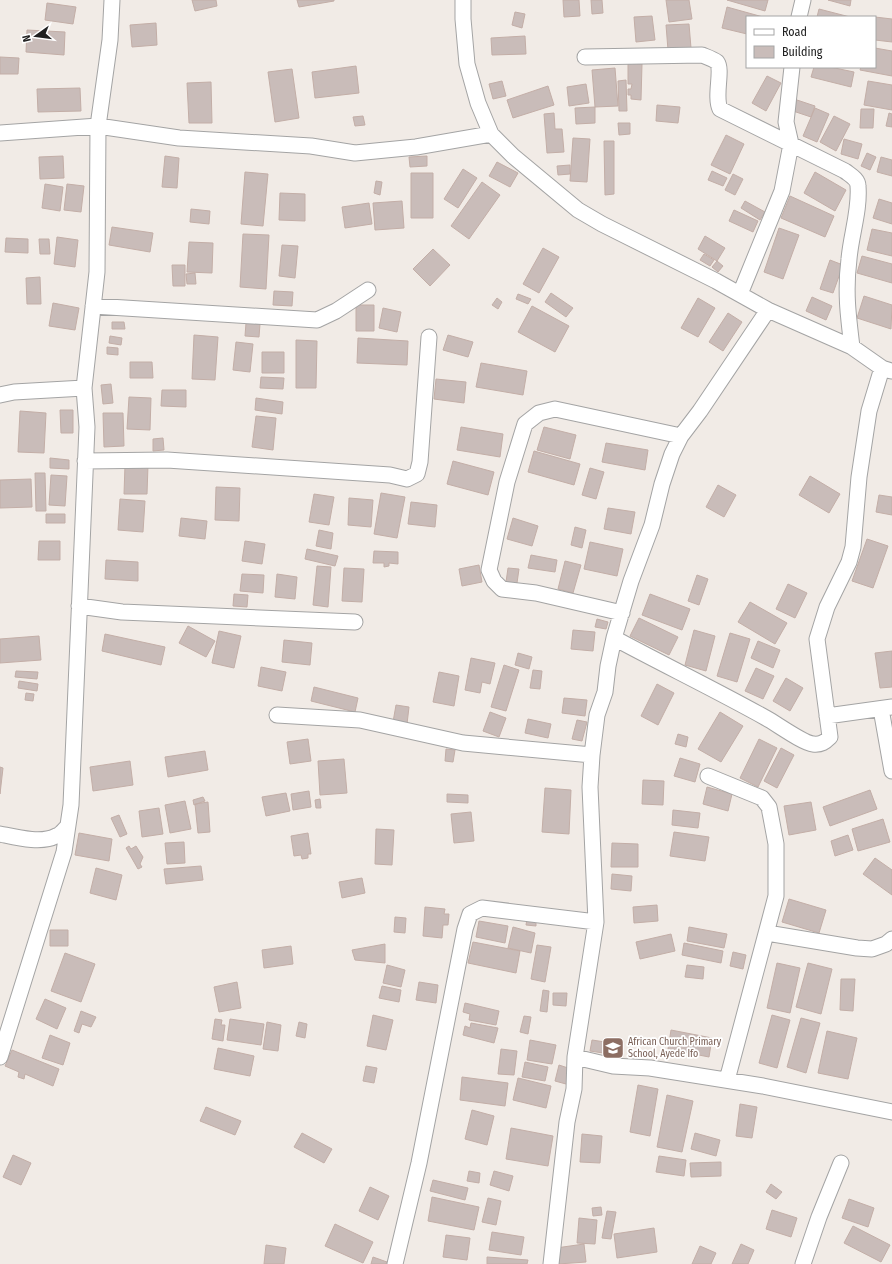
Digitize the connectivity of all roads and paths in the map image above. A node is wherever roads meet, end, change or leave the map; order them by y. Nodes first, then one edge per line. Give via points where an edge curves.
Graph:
1 (112, 0) edge
2 (463, 0) edge
3 (803, 0) edge
4 (798, 16) edge
5 (585, 57) dead end
6 (792, 68) edge
7 (98, 126) junction
8 (0, 132) edge
9 (492, 134) junction
10 (791, 144) junction
11 (368, 290) dead end
12 (740, 294) junction
13 (93, 306) junction
14 (768, 310) junction
15 (429, 337) dead end
16 (852, 347) junction
17 (887, 370) edge
18 (84, 388) junction
19 (0, 395) edge
20 (681, 436) junction
21 (86, 461) junction
22 (79, 606) junction
23 (622, 613) junction
24 (355, 622) dead end
25 (614, 638) junction
26 (887, 708) edge
27 (277, 715) dead end
28 (827, 716) junction
29 (592, 755) junction
30 (892, 771) edge
31 (708, 776) dead end
32 (66, 828) junction
33 (0, 834) edge
34 (596, 922) junction
35 (767, 933) junction
36 (892, 939) edge
37 (575, 1056) junction
38 (0, 1057) edge
39 (727, 1080) junction
40 (892, 1112) edge
41 (840, 1162) dead end
42 (395, 1264) edge
43 (551, 1264) edge
44 (803, 1264) edge

1 - 7 street via 110,40
2 - 9 street via 467,64 478,103
3 - 4 street
5 - 10 street via 702,55 715,61 719,66 716,102 720,109
6 - 10 street via 786,122
7 - 8 street
7 - 9 street via 179,138 311,146 355,153 416,147
7 - 13 street via 97,272
9 - 12 street via 513,156 578,210
10 - 12 street via 782,191
10 - 16 street via 845,171 855,178 858,185 846,303
11 - 13 street via 317,320
12 - 14 street
13 - 18 street
14 - 16 street
14 - 20 street
15 - 21 street via 420,462 416,474 407,478 167,460
16 - 17 street
17 - 28 street via 869,411 859,477 853,547 849,562 827,607 817,640
18 - 19 street
18 - 21 street
20 - 23 street via 665,476 652,525
20 - 23 street via 555,409 539,413 525,424 513,459 489,570 494,581 502,589 536,593
21 - 22 street
22 - 24 street via 122,612
22 - 32 street via 70,805
23 - 25 street
25 - 28 street via 804,741 813,744 823,743 830,737
25 - 29 street
26 - 28 street
26 - 30 street
27 - 29 street via 360,720 463,743
29 - 34 street via 590,787
31 - 35 street via 762,798 769,808 776,844 776,896
32 - 33 street via 56,837 41,839 26,840
32 - 38 street via 62,860
34 - 37 street
34 - 42 street via 482,908 470,914 419,1163
35 - 36 street via 872,949
35 - 39 street
37 - 39 street via 613,1066 650,1068
37 - 43 street via 574,1089 567,1122
39 - 40 street
41 - 44 street

